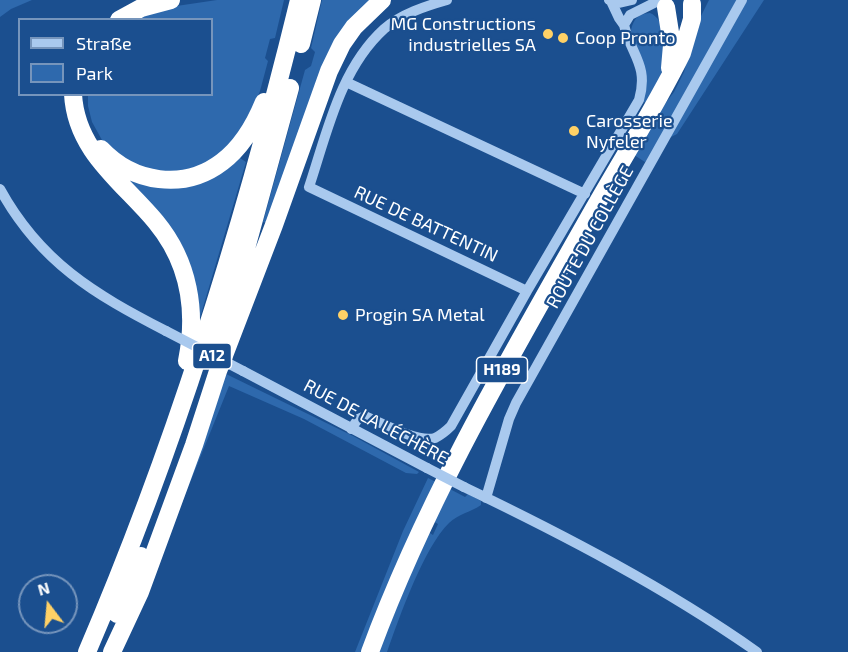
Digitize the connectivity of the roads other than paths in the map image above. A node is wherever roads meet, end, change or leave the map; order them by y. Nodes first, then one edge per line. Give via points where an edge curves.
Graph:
1 (139, 0) edge
2 (171, 0) edge
3 (291, 0) edge
4 (299, 0) edge
5 (312, 0) edge
6 (382, 0) edge
7 (447, 0) edge
8 (632, 0) edge
9 (742, 0) edge
10 (610, 1) edge
11 (694, 2) edge
12 (660, 3) edge
13 (108, 18) edge
14 (124, 18) edge
15 (624, 25) junction
16 (669, 74) junction
17 (346, 81) junction
18 (72, 96) edge
19 (81, 96) edge
20 (1, 193) edge
21 (585, 194) junction
22 (527, 291) junction
23 (351, 429) junction
24 (173, 430) junction
25 (486, 498) junction
26 (87, 652) edge
27 (102, 652) edge
28 (112, 652) edge
29 (370, 652) edge
30 (757, 652) edge

1 - 13 highway
2 - 14 highway via 141,8
3 - 19 highway via 256,120 234,151 205,172 164,180 141,176 122,166 93,137
4 - 24 highway, A12 via 240,218
5 - 27 highway, A12 via 263,190 208,369
6 - 28 highway via 354,27 328,71 140,592
7 - 17 street, RUE DE BATTENTIN via 407,15 384,29
8 - 10 street
9 - 25 street, ROUTE DU COLLÈGE via 516,403
10 - 15 street
11 - 12 highway via 684,8
11 - 16 highway via 684,48
12 - 15 street via 630,15
12 - 16 highway via 672,45
15 - 21 street via 641,68 640,94
16 - 29 highway, H189 via 458,453 413,546
17 - 21 street
17 - 22 street, RUE DE BATTENTIN via 309,187
18 - 24 highway via 79,126 91,149 162,230 186,277 191,335
20 - 23 street, RUE DE LA LÉCHÈRE, bridge via 41,246 88,288
21 - 22 street
22 - 23 street via 444,433 418,438 365,416
23 - 25 street, RUE DE LA LÉCHÈRE, bridge
24 - 26 highway, A12
25 - 30 street, RUE DE LA LÉCHÈRE via 688,606

